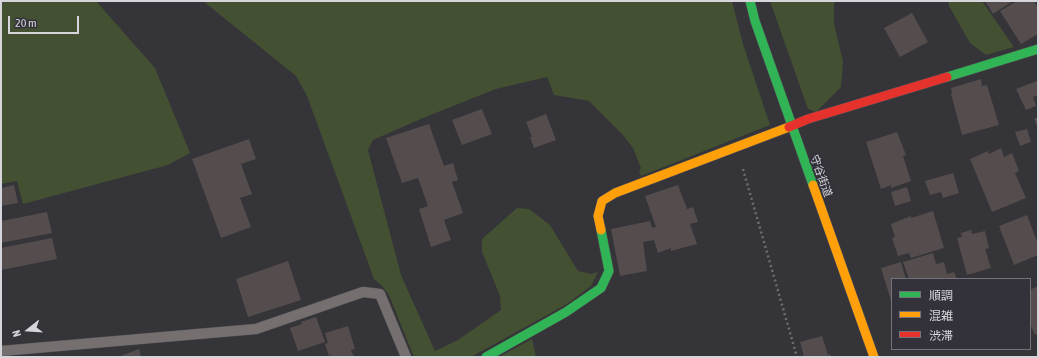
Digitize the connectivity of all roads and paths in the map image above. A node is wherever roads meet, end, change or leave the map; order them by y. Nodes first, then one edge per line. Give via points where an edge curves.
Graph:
1 (750, 1) edge
2 (1038, 49) edge
3 (791, 125) junction
4 (737, 147) junction
5 (1, 351) edge
6 (406, 357) edge
7 (486, 357) edge
8 (797, 357) edge
9 (874, 357) edge

1 - 3 street, 守谷街道
2 - 3 street
3 - 4 street
3 - 9 street, 守谷街道
4 - 7 street via 615,193 602,201 598,216 609,271 601,288 566,312
4 - 8 path
5 - 6 lane via 256,329 363,292 380,294

